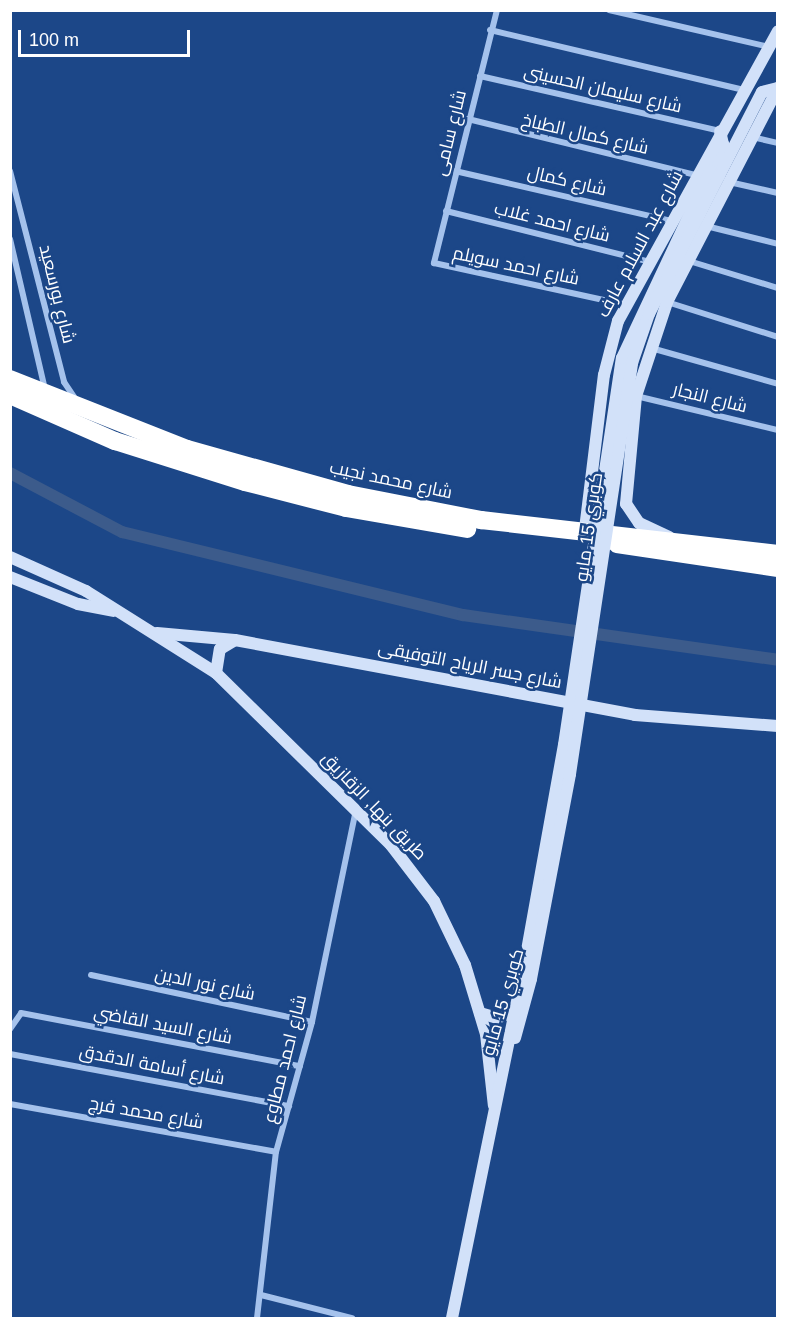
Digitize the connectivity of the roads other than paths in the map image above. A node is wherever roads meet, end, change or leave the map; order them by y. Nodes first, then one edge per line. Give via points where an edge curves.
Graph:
1 (497, 10) edge
2 (609, 10) edge
3 (490, 30) junction
4 (777, 31) edge
5 (770, 47) junction
6 (480, 76) junction
7 (777, 88) edge
8 (744, 90) junction
9 (468, 119) junction
10 (720, 131) junction
11 (752, 137) junction
12 (777, 143) edge
13 (10, 171) edge
14 (455, 171) junction
15 (696, 175) junction
16 (719, 176) junction
17 (777, 193) edge
18 (446, 211) junction
19 (671, 220) junction
20 (706, 226) junction
21 (10, 239) edge
22 (777, 244) edge
23 (689, 261) junction
24 (650, 262) junction
25 (435, 264) joint
26 (777, 288) edge
27 (667, 302) junction
28 (626, 305) junction
29 (777, 337) edge
30 (648, 347) junction
31 (10, 379) edge
32 (777, 384) edge
33 (10, 395) edge
34 (46, 396) junction
35 (636, 396) junction
36 (93, 414) junction
37 (777, 430) edge
38 (320, 494) junction
39 (347, 501) junction
40 (585, 529) junction
41 (670, 538) junction
42 (777, 554) edge
43 (10, 557) edge
44 (777, 568) edge
45 (10, 577) edge
46 (113, 611) junction
47 (157, 633) junction
48 (235, 640) junction
49 (216, 673) junction
50 (777, 726) edge
51 (356, 809) junction
52 (91, 975) dead end
53 (526, 979) junction
54 (513, 1012) junction
55 (480, 1013) junction
56 (312, 1022) junction
57 (10, 1029) edge
58 (10, 1054) edge
59 (300, 1066) junction
60 (501, 1073) junction
61 (10, 1104) edge
62 (288, 1106) junction
63 (494, 1106) junction
64 (276, 1152) junction
65 (261, 1295) junction
66 (256, 1318) edge
67 (352, 1318) edge
68 (452, 1318) edge

1 - 3 street, شارع سامى
2 - 5 street
3 - 6 street, شارع سامى
3 - 8 street
4 - 5 main road, شارع عبد السلام عارف
5 - 8 main road, شارع عبد السلام عارف
6 - 9 street, شارع سامى
6 - 10 street, شارع سليمان الحسينى
7 - 11 main road
7 - 16 main road, كوبري 15 مايو via 762,92
8 - 10 main road, شارع عبد السلام عارف
9 - 14 street, شارع سامى
9 - 15 street, شارع كمال الطباخ
10 - 15 main road, شارع عبد السلام عارف
10 - 16 main road, كوبري 15 مايو via 723,144
11 - 12 street
11 - 16 main road
13 - 36 street, شارع بورسعيد via 64,382
14 - 18 street, شارع سامى
14 - 19 street, شارع كمال
15 - 19 main road, شارع عبد السلام عارف
16 - 17 street
16 - 20 main road
16 - 53 main road, كوبري 15 مايو, bridge via 649,314 632,363 570,774
18 - 24 street, شارع احمد غلاب
18 - 25 street, شارع سامى
19 - 24 main road, شارع عبد السلام عارف
20 - 22 street
20 - 23 main road
21 - 34 street, شارع بورسعيد
23 - 26 street
23 - 27 main road
24 - 28 main road, شارع عبد السلام عارف
25 - 28 street, شارع احمد سويلم
27 - 29 street
27 - 30 main road
28 - 40 main road, شارع عبد السلام عارف via 604,375
30 - 32 street
30 - 35 main road
31 - 34 highway, شارع محمد نجيب
33 - 38 highway, شارع محمد نجيب via 116,441
34 - 36 highway, شارع محمد نجيب
35 - 37 street, شارع النجار
35 - 41 main road via 626,504 639,523
36 - 38 highway, شارع محمد نجيب
38 - 39 highway, شارع محمد نجيب
39 - 40 highway, شارع محمد نجيب via 481,520
39 - 44 highway, شارع محمد نجيب via 435,525 629,545
40 - 41 highway, شارع محمد نجيب
41 - 42 highway, شارع محمد نجيب
43 - 46 main road, طريق بنها, الزقازيق via 86,591
45 - 46 main road, طريق بنها, الزقازيق via 78,604
46 - 47 main road, طريق بنها, الزقازيق
47 - 48 main road, شارع جسر الرياح التوفيقى
47 - 49 main road, طريق بنها, الزقازيق
48 - 49 main road via 220,649
48 - 50 main road, شارع جسر الرياح التوفيقى via 635,715
49 - 51 main road, طريق بنها, الزقازيق
51 - 55 main road, طريق بنها, الزقازيق via 434,901
51 - 56 street, شارع احمد مطاوع
52 - 56 street, شارع نور الدين
53 - 54 main road, كوبري 15 مايو
53 - 60 main road, كوبري 15 مايو
54 - 55 main road via 497,1018
54 - 60 main road, كوبري 15 مايو
55 - 63 main road, طريق بنها, الزقازيق
56 - 59 street, شارع احمد مطاوع
57 - 59 street, شارع السيد القاضي via 21,1013
58 - 62 street, شارع أسامة الدقدق
59 - 62 street, شارع احمد مطاوع
60 - 63 main road, طريق بنها, الزقازيق
61 - 64 street, شارع محمد فرج
62 - 64 street, شارع احمد مطاوع
63 - 68 main road, طريق بنها, الزقازيق
64 - 65 street, شارع احمد مطاوع
65 - 66 street, شارع احمد مطاوع
65 - 67 street

